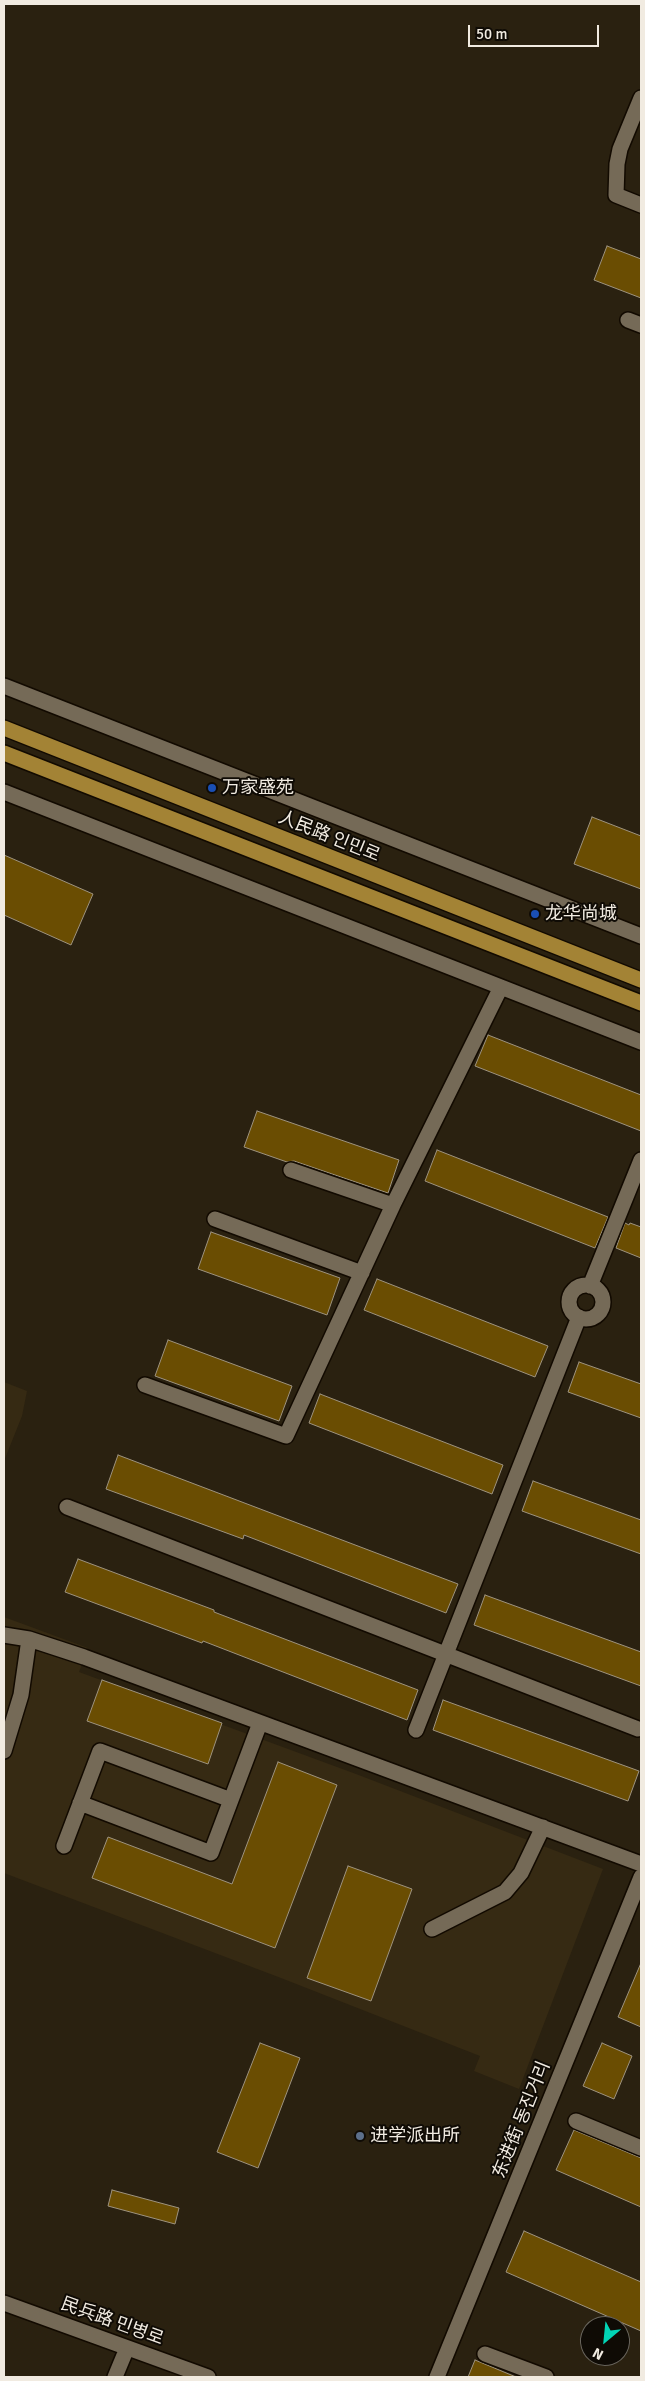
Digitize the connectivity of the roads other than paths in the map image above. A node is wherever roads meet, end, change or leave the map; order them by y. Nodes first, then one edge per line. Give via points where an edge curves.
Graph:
1 (641, 98) edge
2 (641, 205) edge
3 (4, 686) edge
4 (4, 728) edge
5 (4, 753) edge
6 (4, 792) edge
7 (641, 936) edge
8 (641, 980) edge
9 (501, 987) junction
10 (641, 1004) edge
11 (641, 1042) edge
12 (641, 1160) edge
13 (291, 1170) dead end
14 (394, 1205) junction
15 (215, 1219) dead end
16 (362, 1273) junction
17 (590, 1286) junction
18 (579, 1317) junction
19 (145, 1385) dead end
20 (67, 1508) dead end
21 (4, 1635) edge
22 (29, 1639) junction
23 (446, 1655) junction
24 (260, 1723) junction
25 (638, 1729) dead end
26 (416, 1730) dead end
27 (4, 1751) edge
28 (231, 1800) junction
29 (80, 1803) junction
30 (542, 1828) junction
31 (64, 1846) dead end
32 (641, 1864) edge
33 (641, 1877) edge
34 (432, 1930) dead end
35 (576, 2121) dead end
36 (641, 2148) edge
37 (4, 2303) edge
38 (127, 2348) junction
39 (485, 2354) dead end
40 (115, 2377) edge
41 (208, 2377) edge
42 (437, 2377) edge
43 (546, 2377) edge

1 - 2 street via 620,148 616,164 616,195
3 - 7 street
4 - 8 main road, 人民路 인민로
5 - 10 main road
6 - 9 street
9 - 11 street
9 - 14 street
12 - 17 street
13 - 14 street
14 - 16 street
15 - 16 street
16 - 19 street via 286,1436
17 - 18 street via 579,1286 571,1294 569,1304
17 - 18 street via 599,1292 601,1308 590,1318
18 - 23 street
20 - 23 street
21 - 22 street
22 - 24 street
22 - 27 street via 21,1695
23 - 25 street
23 - 26 street
24 - 28 street
24 - 30 street
28 - 29 street via 100,1751
28 - 29 street via 211,1853
29 - 31 street
30 - 32 street
30 - 34 street via 521,1874 505,1892
33 - 42 street, 东进街 동진거리
35 - 36 street
37 - 38 street, 民兵路 민병로
38 - 40 street
38 - 41 street, 民兵路 민병로
39 - 43 street

